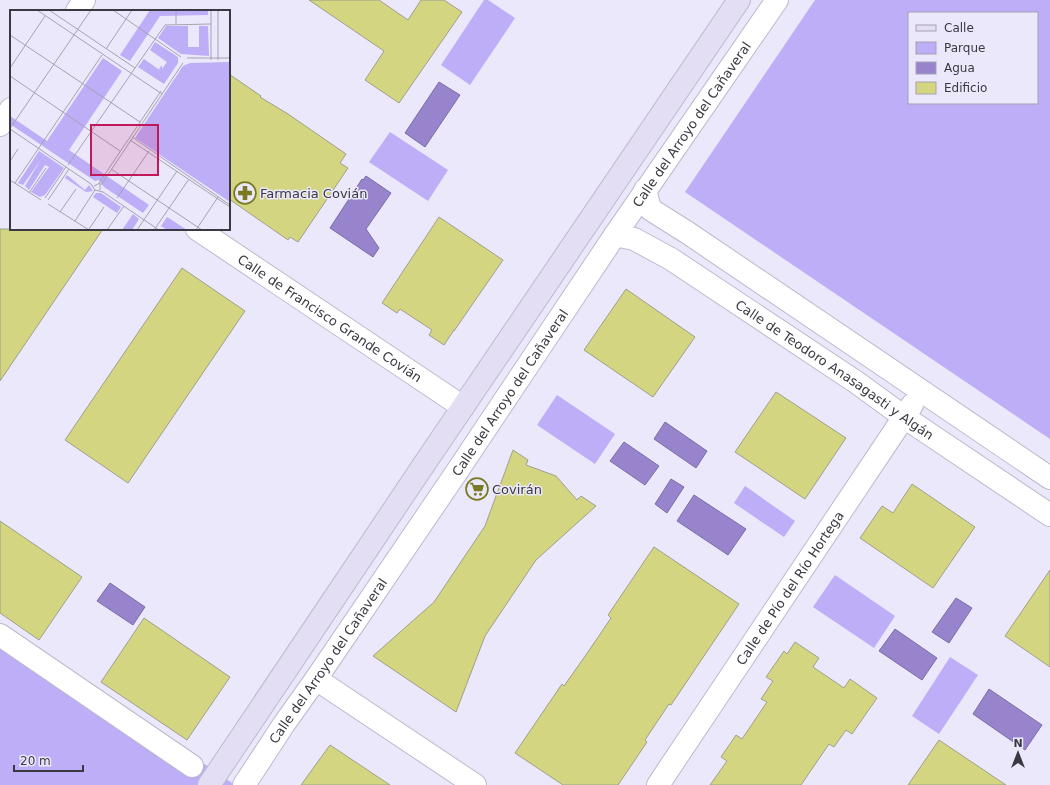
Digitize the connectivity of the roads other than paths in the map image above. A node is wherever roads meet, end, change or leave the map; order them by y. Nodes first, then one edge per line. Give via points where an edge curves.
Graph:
1 (84, 0) edge
2 (739, 0) edge
3 (777, 0) edge
4 (78, 10) edge
5 (0, 96) edge
6 (10, 102) edge
7 (10, 110) edge
8 (0, 124) edge
9 (646, 190) junction
10 (198, 230) edge
11 (615, 235) junction
12 (922, 391) junction
13 (463, 407) junction
14 (904, 417) junction
15 (1050, 478) edge
16 (1050, 515) edge
17 (0, 635) edge
18 (316, 679) junction
19 (192, 766) dead end
20 (209, 785) edge
21 (244, 785) edge
22 (476, 785) edge
23 (658, 785) edge

1 - 4 street
2 - 13 main road
3 - 9 street, Calle del Arroyo del Cañaveral
5 - 6 street
7 - 8 street
9 - 11 street, Calle del Arroyo del Cañaveral
9 - 12 street via 650,209
10 - 13 street, Calle de Francisco Grande Covián
11 - 14 street, Calle de Teodoro Anasagasti y Algán via 634,239 671,259 856,382
11 - 18 street, Calle del Arroyo del Cañaveral
12 - 14 street, Calle de Pío del Río Hortega
12 - 15 street
13 - 20 main road
14 - 16 street, Calle de Teodoro Anasagasti y Algán
14 - 23 street, Calle de Pío del Río Hortega
17 - 19 street
18 - 21 street, Calle del Arroyo del Cañaveral
18 - 22 street

